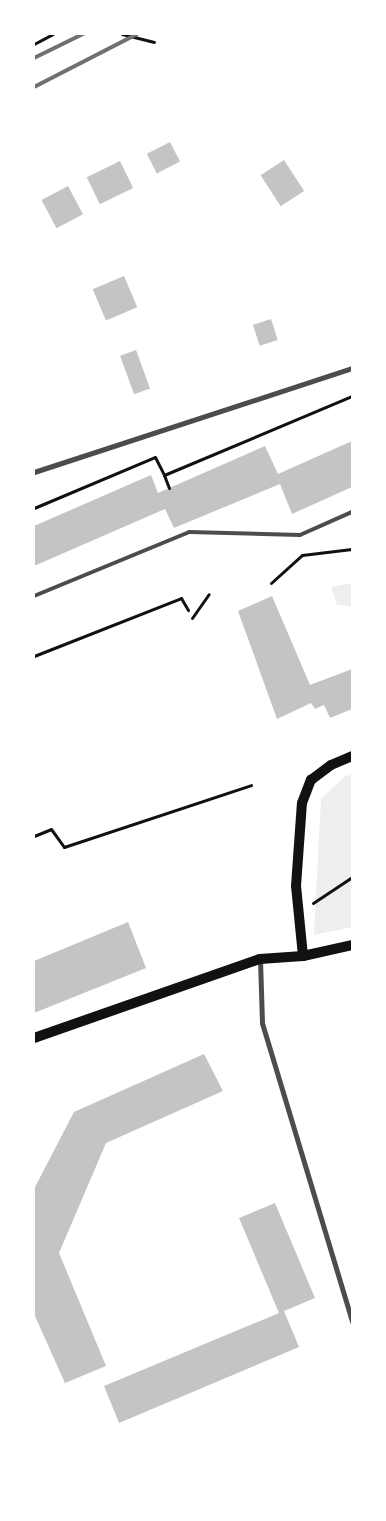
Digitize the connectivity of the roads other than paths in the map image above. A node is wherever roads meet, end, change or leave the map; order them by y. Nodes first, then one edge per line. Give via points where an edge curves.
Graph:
1 (352, 368) edge
2 (34, 472) edge
3 (352, 512) edge
4 (34, 596) edge
5 (352, 756) edge
6 (352, 945) edge
7 (303, 956) junction
8 (260, 959) junction
9 (34, 1038) edge
10 (352, 1322) edge

1 - 2 street
3 - 4 lane via 300,535 189,532
5 - 7 main road via 331,765 311,780 302,803 298,914
6 - 7 main road
7 - 8 main road
8 - 9 main road
8 - 10 street via 262,1023

